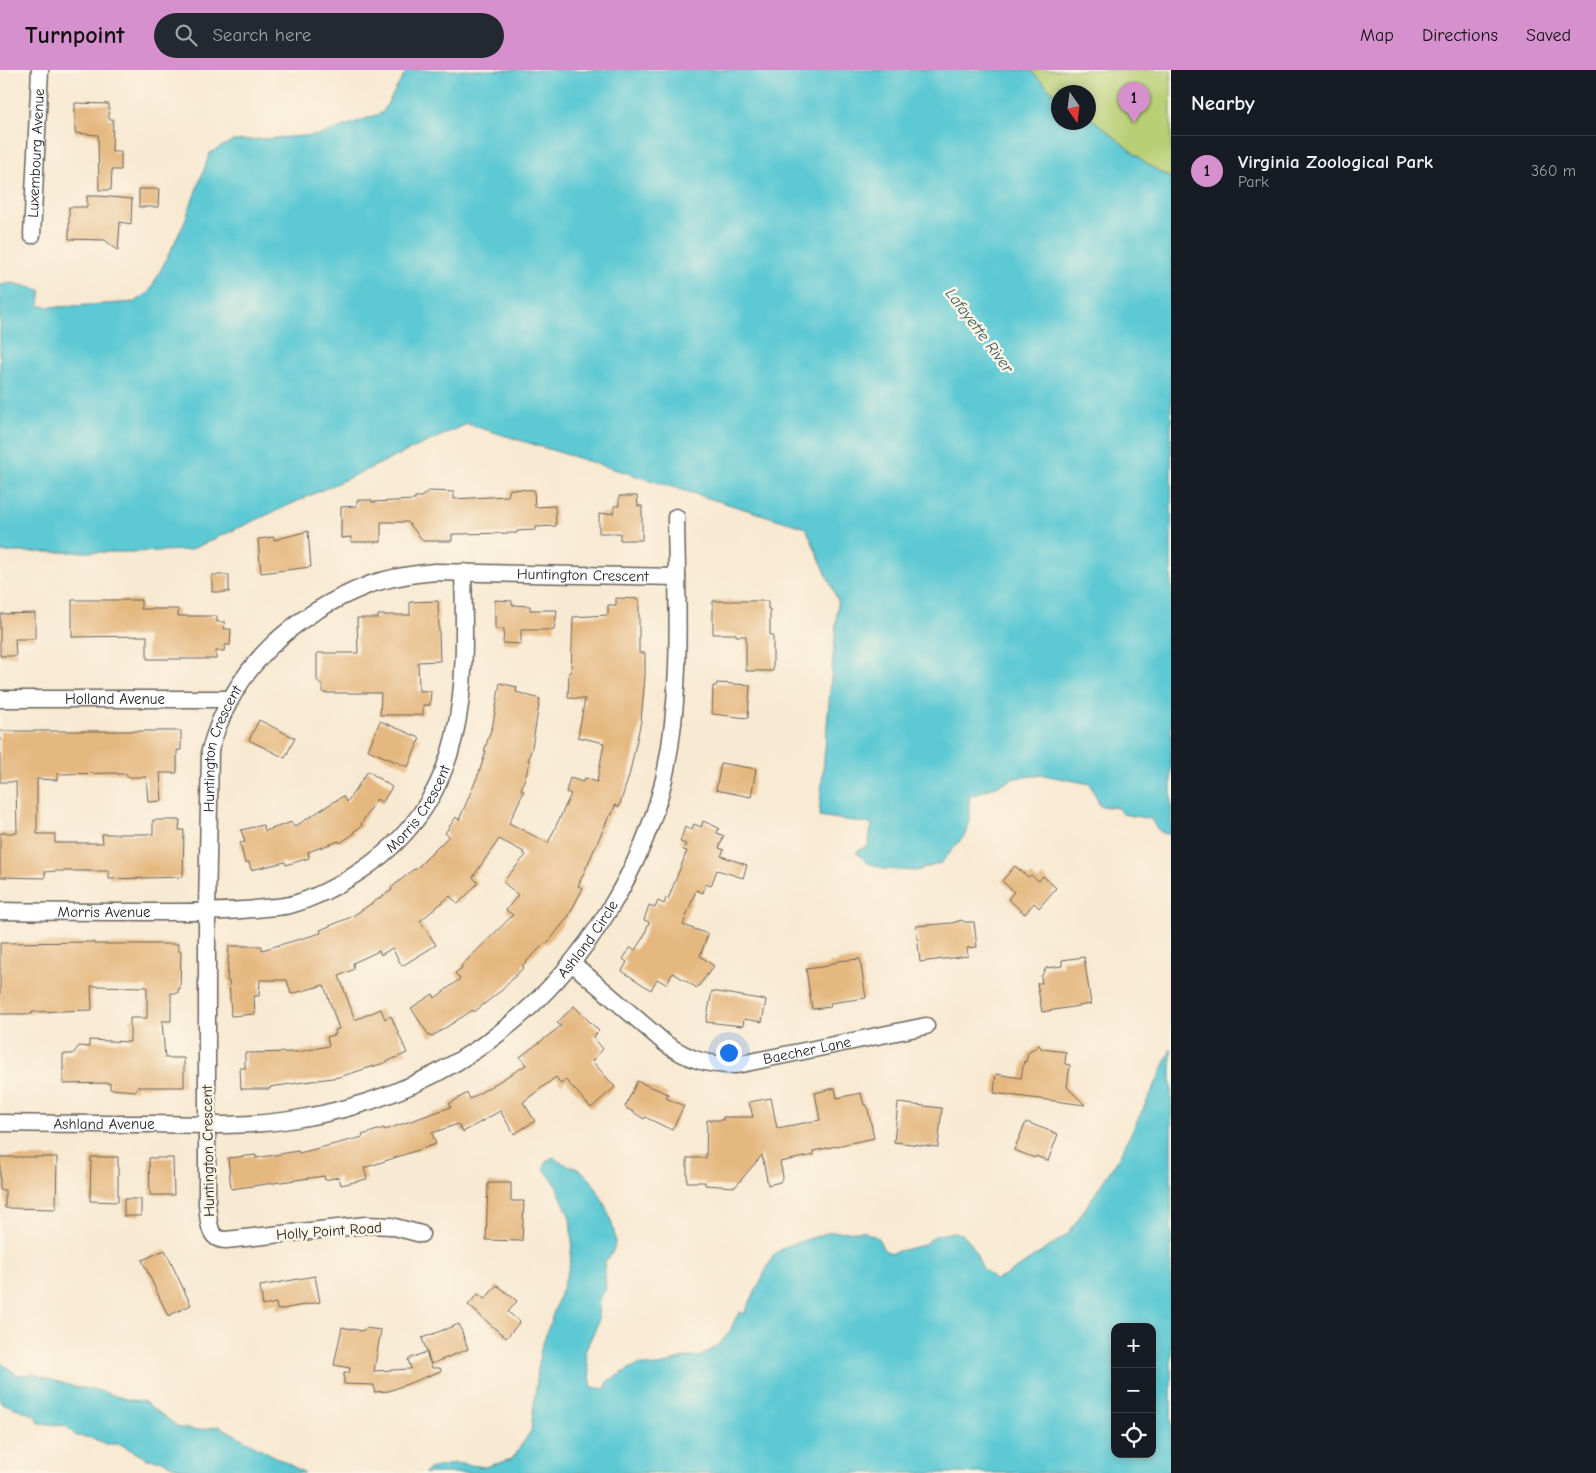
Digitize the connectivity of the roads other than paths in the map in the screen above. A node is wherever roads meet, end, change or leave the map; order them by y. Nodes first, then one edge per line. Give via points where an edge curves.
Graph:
1 (40, 70) edge
2 (32, 235) dead end
3 (676, 517) dead end
4 (463, 572) junction
5 (677, 577) junction
6 (0, 699) edge
7 (229, 699) junction
8 (0, 911) edge
9 (207, 912) junction
10 (572, 963) junction
11 (926, 1026) dead end
12 (0, 1123) edge
13 (207, 1125) junction
14 (421, 1234) dead end
15 (266, 1236) joint

1 - 2 street, Luxembourg Avenue
3 - 5 street, Ashland Circle
4 - 5 street, Huntington Crescent
4 - 7 street, Huntington Crescent via 403,576 372,584 332,601 286,632 256,662
4 - 9 street, Morris Crescent via 465,643 455,732 447,764 421,815 374,861 352,877 316,895 290,905
5 - 10 street, Ashland Circle via 674,722 654,816 617,896
6 - 7 street, Holland Avenue
7 - 9 street, Huntington Crescent via 210,750
8 - 9 street, Morris Avenue
9 - 13 street, Huntington Crescent
10 - 11 street, Baecher Lane via 666,1044 695,1060 715,1065 736,1065
10 - 13 street, Ashland Circle via 538,1001 505,1030 462,1060 423,1080 379,1098 295,1120
12 - 13 street, Ashland Avenue
13 - 15 street, Huntington Crescent via 210,1230 220,1240
14 - 15 street, Holly Point Road via 391,1226 366,1225

